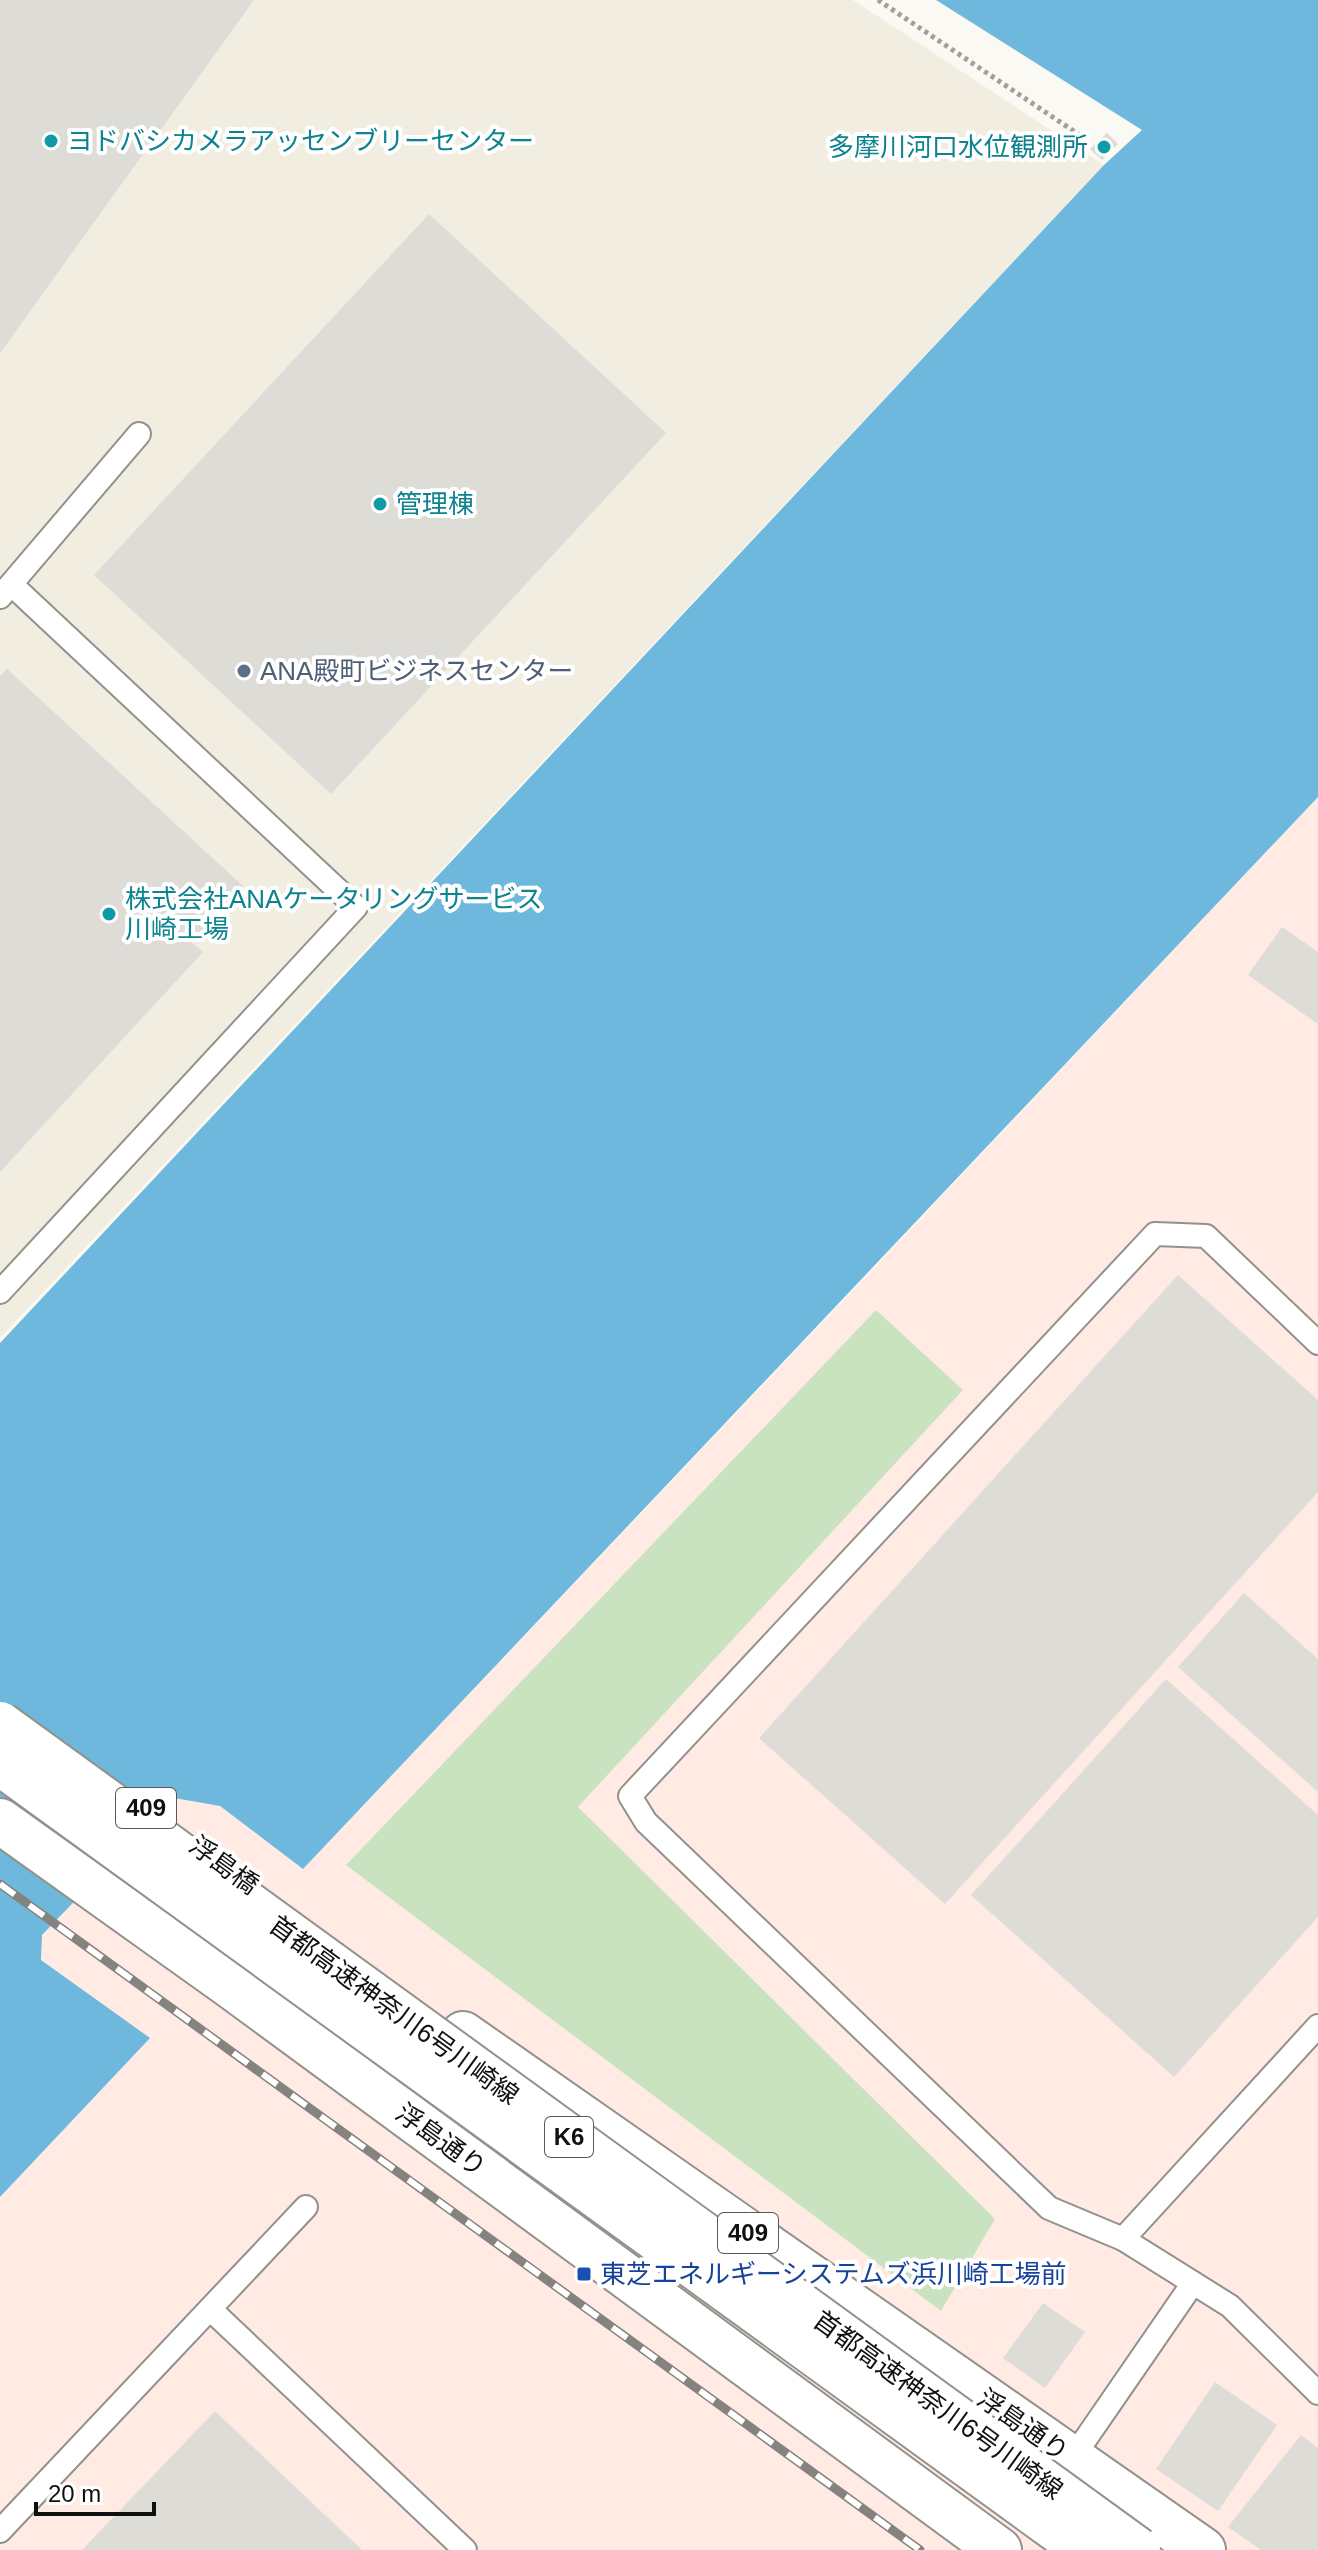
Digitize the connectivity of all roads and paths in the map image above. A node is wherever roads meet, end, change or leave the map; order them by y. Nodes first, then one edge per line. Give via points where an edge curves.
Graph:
1 (878, 0) edge
2 (1090, 142) dead end
3 (139, 434) dead end
4 (6, 591) edge
5 (0, 1292) edge
6 (1318, 1343) edge
7 (0, 1701) edge
8 (0, 1724) edge
9 (0, 1763) edge
10 (0, 1821) edge
11 (292, 1915) joint
12 (1318, 2026) edge
13 (306, 2207) dead end
14 (1123, 2239) junction
15 (1193, 2283) junction
16 (210, 2309) junction
17 (1318, 2393) edge
18 (1072, 2459) junction
19 (0, 2531) edge
20 (465, 2550) edge
21 (999, 2550) edge
22 (1009, 2550) edge
23 (1085, 2550) edge
24 (1138, 2550) edge
25 (1203, 2550) edge

1 - 2 path
3 - 4 lane
4 - 5 lane via 356,907
6 - 14 lane via 1206,1236 1155,1234 630,1796 646,1822 1049,2208
7 - 11 highway, 浮島橋 / 409
8 - 24 highway, 首都高速神奈川6号川崎線 / K6, bridge
9 - 23 highway, 首都高速神奈川6号川崎線 / K6, bridge
10 - 21 highway, 浮島通り
11 - 18 highway, 浮島通り / 409
12 - 14 lane
13 - 16 lane
14 - 15 lane
15 - 17 lane via 1230,2306
15 - 18 lane
16 - 19 lane
16 - 20 lane
18 - 22 lane
18 - 25 highway, 浮島通り / 409

